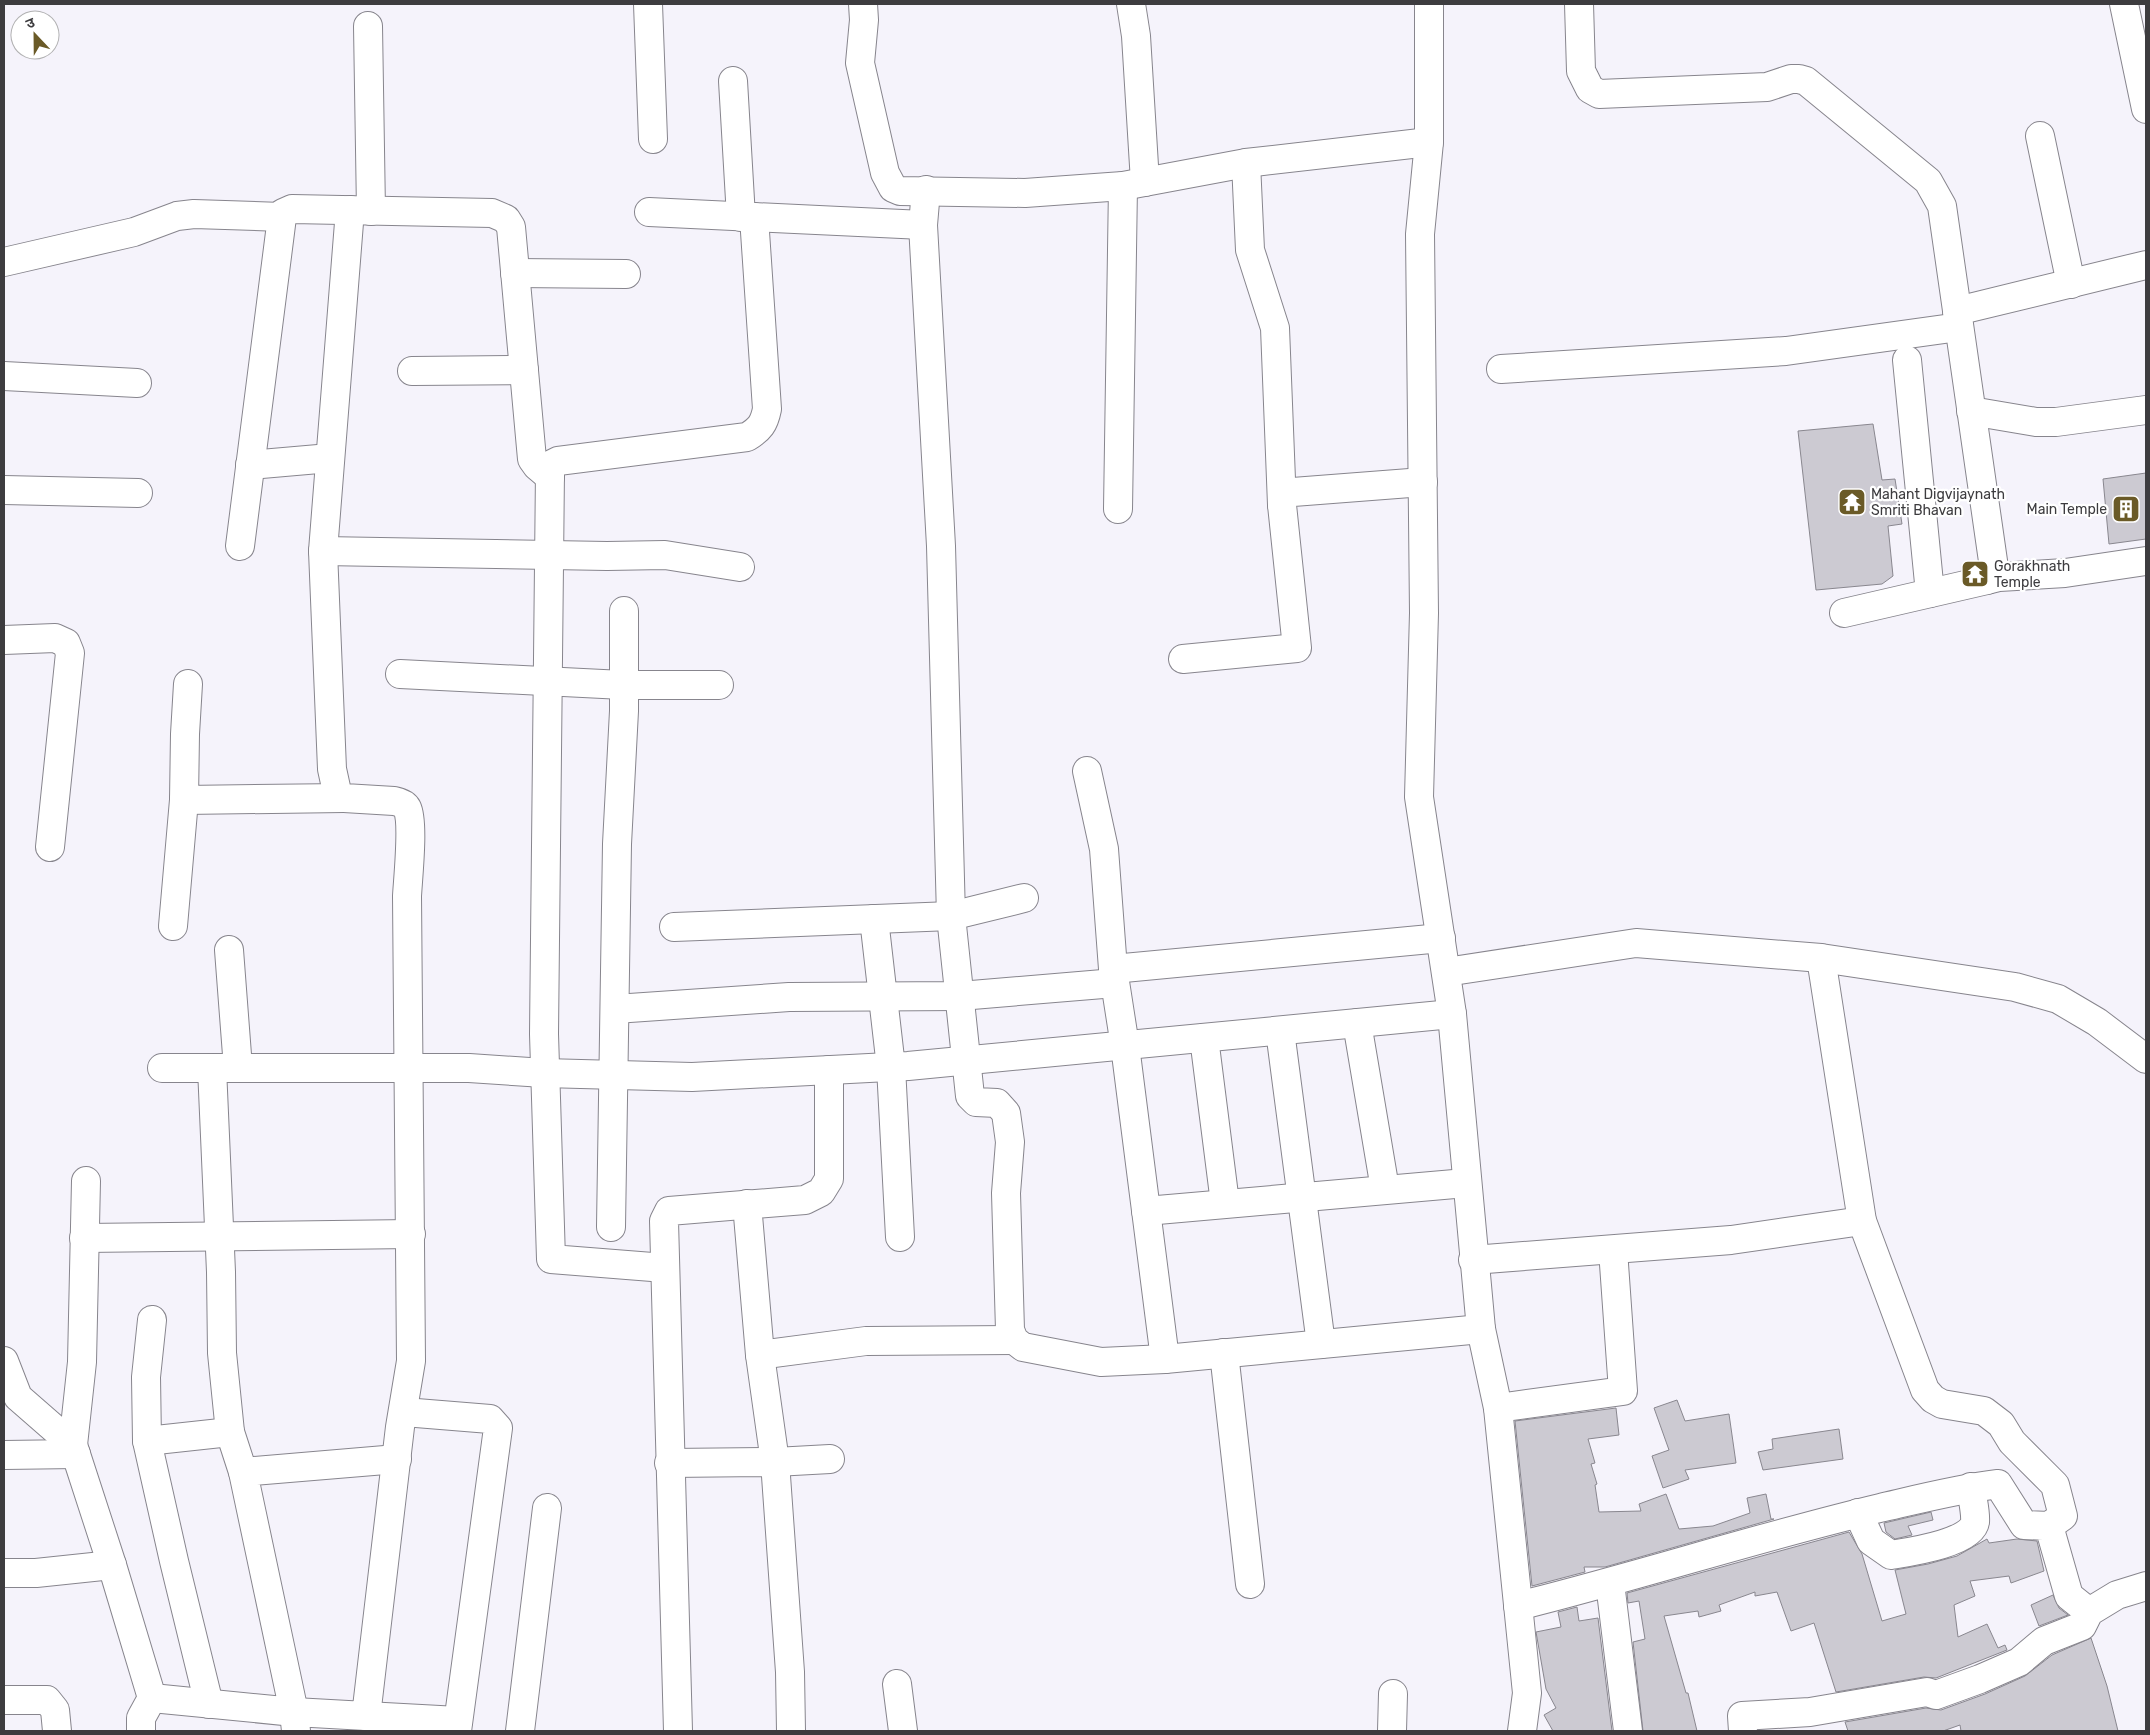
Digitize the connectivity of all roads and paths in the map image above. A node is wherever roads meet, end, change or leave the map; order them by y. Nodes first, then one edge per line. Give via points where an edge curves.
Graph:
1 (648, 4) edge
2 (863, 4) edge
3 (1131, 4) edge
4 (1430, 4) edge
5 (1579, 4) edge
6 (2124, 4) edge
7 (368, 26) dead end
8 (733, 81) dead end
9 (2146, 109) edge
10 (2040, 136) dead end
11 (653, 139) dead end
12 (1428, 142) junction
13 (1246, 162) junction
14 (1134, 184) junction
15 (926, 190) junction
16 (361, 210) junction
17 (649, 212) dead end
18 (282, 217) junction
19 (748, 217) junction
20 (923, 226) junction
21 (4, 262) edge
22 (2146, 265) edge
23 (515, 273) junction
24 (626, 274) dead end
25 (2071, 284) junction
26 (1958, 319) junction
27 (1908, 360) dead end
28 (1501, 369) dead end
29 (524, 370) junction
30 (412, 371) dead end
31 (4, 376) edge
32 (137, 383) dead end
33 (2146, 410) edge
34 (1972, 411) junction
35 (330, 458) junction
36 (250, 465) junction
37 (550, 477) junction
38 (1423, 482) junction
39 (4, 490) edge
40 (138, 492) dead end
41 (1282, 505) junction
42 (1118, 509) dead end
43 (240, 546) dead end
44 (323, 551) junction
45 (549, 554) junction
46 (2146, 561) edge
47 (740, 567) dead end
48 (1987, 580) junction
49 (1930, 593) junction
50 (624, 611) dead end
51 (1844, 613) dead end
52 (4, 640) edge
53 (1183, 660) dead end
54 (400, 674) dead end
55 (548, 682) junction
56 (188, 684) dead end
57 (624, 684) junction
58 (719, 685) dead end
59 (1087, 771) dead end
60 (344, 798) junction
61 (184, 800) junction
62 (50, 847) dead end
63 (1024, 898) dead end
64 (951, 916) junction
65 (874, 919) junction
66 (173, 926) dead end
67 (674, 928) dead end
68 (1441, 938) junction
69 (229, 950) dead end
70 (1821, 958) junction
71 (1446, 972) junction
72 (1114, 976) junction
73 (883, 996) junction
74 (960, 996) junction
75 (615, 1009) junction
76 (1452, 1014) junction
77 (1357, 1023) junction
78 (1280, 1031) junction
79 (1204, 1038) junction
80 (1125, 1046) junction
81 (2146, 1059) edge
82 (967, 1061) junction
83 (891, 1067) junction
84 (162, 1068) dead end
85 (225, 1068) junction
86 (408, 1068) junction
87 (829, 1070) junction
88 (544, 1072) junction
89 (615, 1075) junction
90 (86, 1181) dead end
91 (1466, 1183) junction
92 (1385, 1190) junction
93 (1302, 1196) junction
94 (1225, 1203) junction
95 (747, 1204) junction
96 (1146, 1210) junction
97 (1862, 1221) junction
98 (612, 1227) dead end
99 (411, 1234) junction
100 (220, 1236) junction
101 (900, 1237) dead end
102 (84, 1238) junction
103 (1613, 1250) junction
104 (1473, 1260) junction
105 (665, 1268) junction
106 (152, 1320) dead end
107 (1481, 1329) junction
108 (1014, 1340) junction
109 (1321, 1344) junction
110 (1224, 1353) junction
111 (760, 1356) junction
112 (1165, 1359) junction
113 (4, 1361) edge
114 (1498, 1408) junction
115 (404, 1412) junction
116 (230, 1432) junction
117 (147, 1441) junction
118 (75, 1449) junction
119 (4, 1455) edge
120 (397, 1459) junction
121 (830, 1459) dead end
122 (774, 1462) junction
123 (669, 1463) junction
124 (243, 1472) junction
125 (1971, 1487) junction
126 (547, 1508) dead end
127 (1858, 1513) junction
128 (2048, 1526) junction
129 (112, 1565) junction
130 (4, 1573) edge
131 (1610, 1583) junction
132 (1250, 1584) dead end
133 (2146, 1586) edge
134 (1518, 1606) junction
135 (2090, 1612) junction
136 (898, 1684) dead end
137 (1394, 1694) dead end
138 (152, 1698) junction
139 (4, 1700) edge
140 (209, 1704) junction
141 (366, 1716) junction
142 (1812, 1721) edge
143 (295, 1722) edge
144 (458, 1726) edge
145 (57, 1731) edge
146 (140, 1731) edge
147 (520, 1731) edge
148 (678, 1731) edge
149 (791, 1731) edge
150 (903, 1731) edge
151 (1392, 1731) edge
152 (1522, 1731) edge
153 (1628, 1731) edge
154 (1743, 1731) edge

1 - 11 street
2 - 15 street via 860,63 885,173 893,188 900,191
3 - 14 street via 1136,36
4 - 12 street
5 - 26 street via 1581,71 1590,89 1599,94 1767,87 1799,79 1814,87 1928,181 1942,206
6 - 9 street
7 - 16 street
8 - 19 street
10 - 25 street
12 - 13 street
12 - 38 street via 1420,234
13 - 14 street
13 - 41 street via 1250,250 1275,328
14 - 15 street via 1026,193
14 - 42 street
15 - 20 street
16 - 18 street via 292,209
16 - 23 street via 500,215 511,226
16 - 35 street
17 - 19 street
18 - 21 street via 177,216 134,232
18 - 36 street
19 - 20 street
19 - 37 street via 767,409 765,422 759,430 747,437 558,462 552,464
20 - 64 street via 941,546
22 - 25 street
23 - 24 street
23 - 29 street
25 - 26 street
26 - 28 street via 1786,351
26 - 34 street
27 - 49 street
29 - 30 street
29 - 37 street via 532,459
31 - 32 street
33 - 34 street via 2056,422 2036,422
34 - 48 street via 1994,568
35 - 36 street
35 - 44 street
36 - 43 street
37 - 45 street
38 - 41 street via 1293,492 1283,499
38 - 68 street via 1424,613 1419,797
39 - 40 street
41 - 53 street via 1297,648
44 - 45 street
44 - 60 street via 332,769 337,792
45 - 47 street via 666,555
45 - 55 street
46 - 48 street
48 - 49 street
49 - 51 street
50 - 57 street
52 - 62 street via 55,638 66,643 70,653
54 - 55 street
55 - 57 street
55 - 88 street
56 - 61 street
57 - 58 street
57 - 75 street via 617,844
59 - 72 street via 1104,849
60 - 61 street
60 - 86 street via 394,801 407,807 410,820
61 - 66 street
63 - 64 street
64 - 65 street
64 - 74 street
65 - 67 street
65 - 73 street
68 - 71 street
68 - 72 street
69 - 85 street
70 - 71 street via 1636,943
70 - 81 street via 2015,987 2058,999
70 - 97 street
71 - 76 street
72 - 74 street
72 - 80 street
73 - 74 street
73 - 75 street via 789,997
73 - 83 street
74 - 82 street
75 - 89 street
76 - 77 street
76 - 91 street
77 - 78 street
77 - 92 street
78 - 79 street
78 - 93 street
79 - 80 street
79 - 94 street
80 - 82 street
80 - 96 street
82 - 83 street
82 - 108 street via 973,1100 997,1103 1006,1112 1010,1142 1006,1194 1010,1330
83 - 87 street
83 - 101 street
84 - 85 street
85 - 86 street
85 - 100 street
86 - 88 street
86 - 99 street
87 - 89 street via 692,1077
87 - 95 street via 830,1179 820,1192 805,1200
88 - 89 street
88 - 105 street via 550,1259
89 - 98 street
90 - 102 street
91 - 92 street
91 - 104 street
92 - 93 street
93 - 94 street
93 - 109 street
94 - 96 street
95 - 105 street via 669,1211 664,1221
95 - 111 street
96 - 112 street
97 - 103 street via 1731,1240
97 - 128 street via 1925,1390 1942,1404 1984,1411 2000,1424 2012,1442 2055,1485 2063,1516
99 - 100 street
99 - 115 street via 411,1362
100 - 102 street
100 - 116 street via 222,1353
102 - 118 street via 82,1362
103 - 104 street
103 - 114 street via 1623,1391
104 - 107 street
105 - 123 street
106 - 117 street via 146,1377
107 - 109 street
107 - 114 street
108 - 111 street via 866,1342
108 - 112 street via 1023,1348 1101,1362
109 - 110 street
110 - 112 street
110 - 132 street
111 - 122 street
113 - 118 street via 18,1397
114 - 134 street
115 - 120 street
115 - 144 street via 490,1419 498,1428
116 - 117 street
116 - 124 street
117 - 140 street
118 - 119 street
118 - 129 street
120 - 124 street
120 - 141 street
121 - 122 street
122 - 123 street
122 - 149 street via 790,1672
123 - 148 street
124 - 143 street
125 - 127 street
125 - 127 street via 1975,1523 1972,1531 1921,1550 1891,1555 1871,1541
125 - 128 street via 1998,1484 2024,1525
126 - 147 street
127 - 131 street via 1713,1551
128 - 135 street via 2069,1596
129 - 130 street
129 - 138 street
131 - 134 street
131 - 153 street
133 - 135 street via 2117,1595
134 - 152 street via 1526,1693
135 - 142 street via 2082,1626 2044,1641 2019,1662 1954,1689 1936,1695 1927,1692
136 - 150 street
137 - 151 street
138 - 140 street
138 - 146 street via 141,1718
139 - 145 street via 40,1699 49,1702 56,1715
140 - 143 street
141 - 143 street
141 - 144 street
142 - 154 street via 1742,1716

